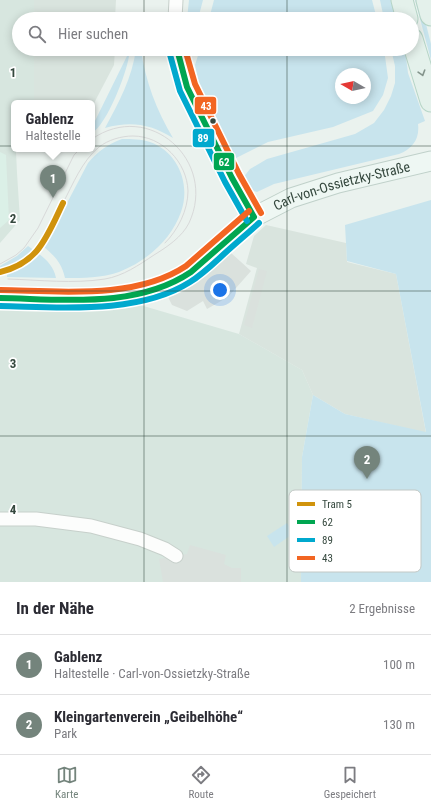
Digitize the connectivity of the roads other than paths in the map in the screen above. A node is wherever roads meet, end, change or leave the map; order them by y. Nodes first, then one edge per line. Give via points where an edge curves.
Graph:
1 (176, 0) edge
2 (402, 0) edge
3 (427, 0) edge
4 (175, 12) edge
5 (405, 12) edge
6 (431, 15) edge
7 (179, 56) edge
8 (417, 56) edge
9 (431, 101) edge
10 (431, 161) edge
11 (254, 217) junction
12 (0, 298) edge
13 (0, 519) edge
14 (176, 556) dead end

1 - 4 street
2 - 5 main road
3 - 6 main road
7 - 11 street via 187,87
8 -> 9 main road
10 - 11 street, Carl-von-Ossietzky-Straße via 338,183 291,198
11 - 12 street, Carl-von-Ossietzky-Straße via 197,268 179,279 149,290 107,298
13 - 14 street via 36,519 91,526 140,539 165,548

